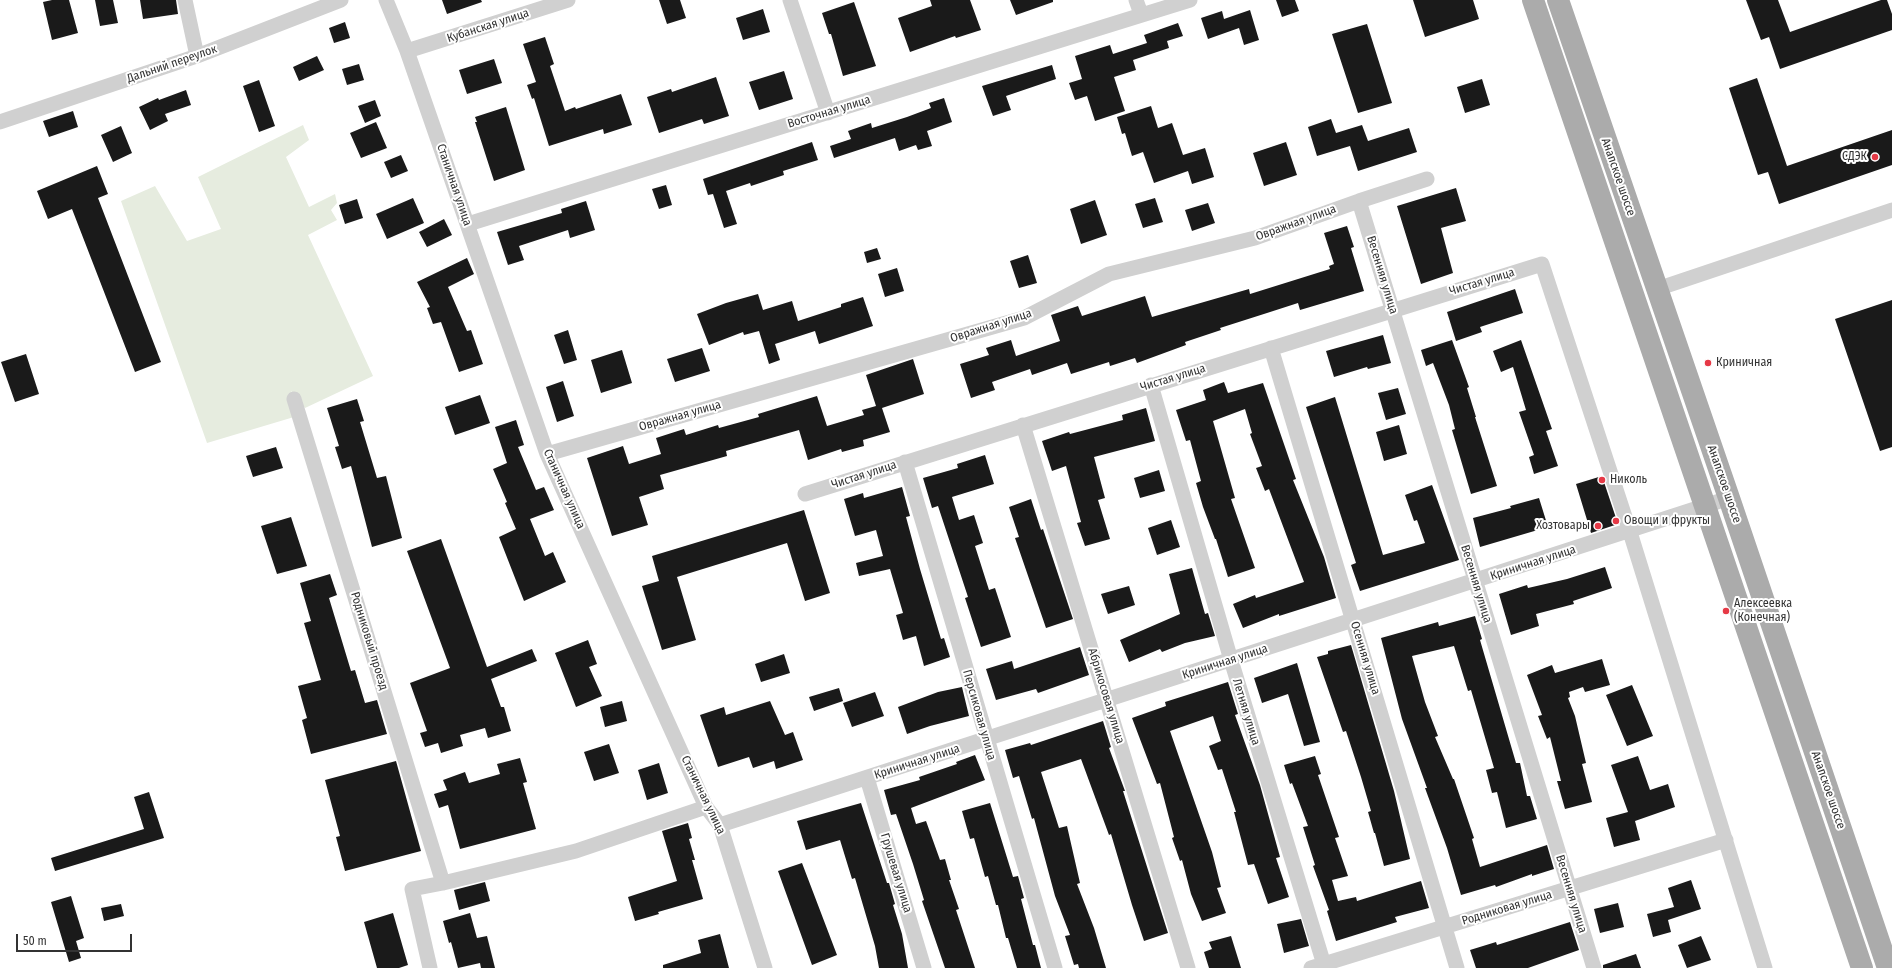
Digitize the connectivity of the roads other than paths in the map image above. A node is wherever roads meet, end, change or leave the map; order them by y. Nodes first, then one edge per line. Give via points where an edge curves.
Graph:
1 (185, 0) edge
2 (341, 0) edge
3 (386, 0) edge
4 (568, 0) edge
5 (790, 0) edge
6 (1136, 0) edge
7 (1190, 0) edge
8 (1533, 0) edge
9 (1558, 0) edge
10 (1141, 14) junction
11 (407, 51) junction
12 (197, 56) junction
13 (828, 113) junction
14 (0, 122) edge
15 (1427, 179) dead end
16 (1359, 201) junction
17 (1892, 210) edge
18 (468, 224) junction
19 (1657, 289) junction
20 (1393, 310) junction
21 (1271, 348) junction
22 (1151, 385) junction
23 (294, 399) dead end
24 (1023, 425) junction
25 (547, 454) junction
26 (904, 462) junction
27 (804, 494) dead end
28 (1729, 498) junction
29 (1706, 507) junction
30 (1630, 532) junction
31 (1475, 581) junction
32 (1354, 621) junction
33 (1231, 660) junction
34 (1107, 700) junction
35 (986, 739) junction
36 (867, 778) junction
37 (706, 807) junction
38 (720, 825) junction
39 (1726, 840) junction
40 (443, 883) junction
41 (1570, 888) junction
42 (1445, 927) junction
43 (1320, 967) edge
44 (430, 968) edge
45 (765, 968) edge
46 (924, 968) edge
47 (1055, 968) edge
48 (1188, 968) edge
49 (1457, 968) edge
50 (1594, 968) edge
51 (1765, 968) edge
52 (1862, 968) edge
53 (1888, 968) edge

1 - 12 street
2 - 12 street, Дальний переулок
3 - 11 street, Станичная улица
4 - 11 street, Кубанская улица
5 - 13 street
6 - 10 street
7 - 10 street, Восточная улица
8 - 29 main road, Анапское шоссе
9 - 19 main road, Анапское шоссе
10 - 13 street, Восточная улица
11 - 18 street, Станичная улица
12 - 14 street, Дальний переулок
13 - 18 street, Восточная улица
15 - 16 street, Овражная улица
16 - 20 street, Весенняя улица
16 - 25 street, Овражная улица via 1255,238 1109,274 1024,318
17 - 19 street
18 - 25 street, Станичная улица
19 - 28 main road, Анапское шоссе
20 - 21 street, Чистая улица
20 - 30 street, Чистая улица via 1542,264
20 - 31 street, Весенняя улица
21 - 22 street, Чистая улица
21 - 32 street, Осенняя улица
22 - 24 street, Чистая улица
22 - 33 street, Летняя улица
23 - 40 street, Родниковый проезд
24 - 26 street, Чистая улица
24 - 34 street, Абрикосовая улица
25 - 37 street, Станичная улица
26 - 27 street, Чистая улица
26 - 35 street, Персиковая улица
28 - 29 street, Криничная улица
28 - 53 main road, Анапское шоссе
29 - 30 street, Криничная улица
29 - 52 main road, Анапское шоссе
30 - 31 street, Криничная улица
30 - 39 street
31 - 32 street, Криничная улица
31 - 41 street, Весенняя улица
32 - 33 street, Криничная улица
32 - 42 street, Осенняя улица
33 - 34 street, Криничная улица
33 - 43 street, Летняя улица
34 - 35 street, Криничная улица
34 - 48 street, Абрикосовая улица
35 - 36 street, Криничная улица
35 - 47 street, Персиковая улица
36 - 38 street, Криничная улица
36 - 46 street, Грушевая улица
37 - 38 street, Станичная улица
37 - 40 street via 576,851
38 - 45 street, Станичная улица
39 - 41 street, Родниковая улица
39 - 51 street
40 - 44 street via 412,889
41 - 42 street, Родниковая улица
41 - 50 street, Весенняя улица
42 - 43 street, Родниковая улица
42 - 49 street, Осенняя улица

